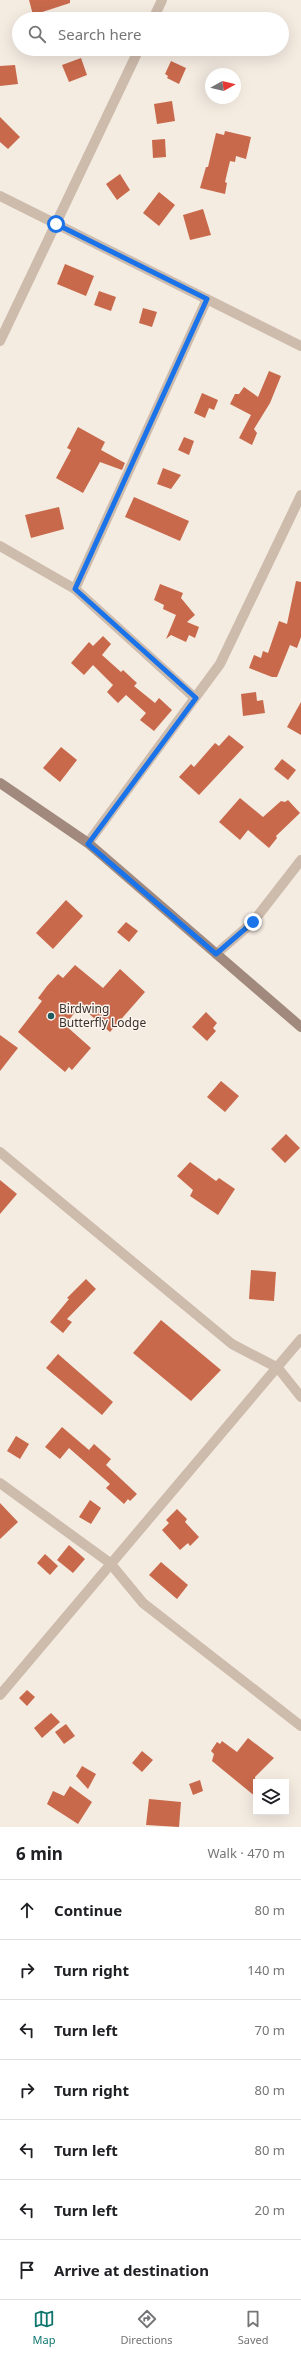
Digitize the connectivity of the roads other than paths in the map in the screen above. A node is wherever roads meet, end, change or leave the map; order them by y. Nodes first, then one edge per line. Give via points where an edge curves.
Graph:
1 (162, 0) edge
2 (156, 12) edge
3 (136, 56) edge
4 (0, 196) edge
5 (56, 224) junction
6 (207, 299) junction
7 (0, 341) edge
8 (301, 346) edge
9 (301, 495) edge
10 (0, 546) edge
11 (75, 589) junction
12 (196, 698) junction
13 (0, 783) edge
14 (88, 844) junction
15 (301, 860) edge
16 (216, 954) junction
17 (301, 1027) edge
18 (0, 1152) edge
19 (301, 1339) edge
20 (278, 1368) junction
21 (301, 1397) edge
22 (0, 1483) edge
23 (110, 1563) junction
24 (0, 1695) edge
25 (301, 1726) edge

1 - 2 street
3 - 5 street
4 - 5 street
5 - 6 street
5 - 7 street
6 - 8 street
6 - 11 street
9 - 12 street via 220,664
10 - 11 street
11 - 12 street
12 - 14 street
13 - 14 main road
14 - 16 main road
15 - 16 street via 253,922
16 - 17 main road
18 - 20 street via 232,1344
19 - 20 street
20 - 21 street
20 - 23 street
22 - 23 street
23 - 24 street
23 - 25 street via 143,1603

